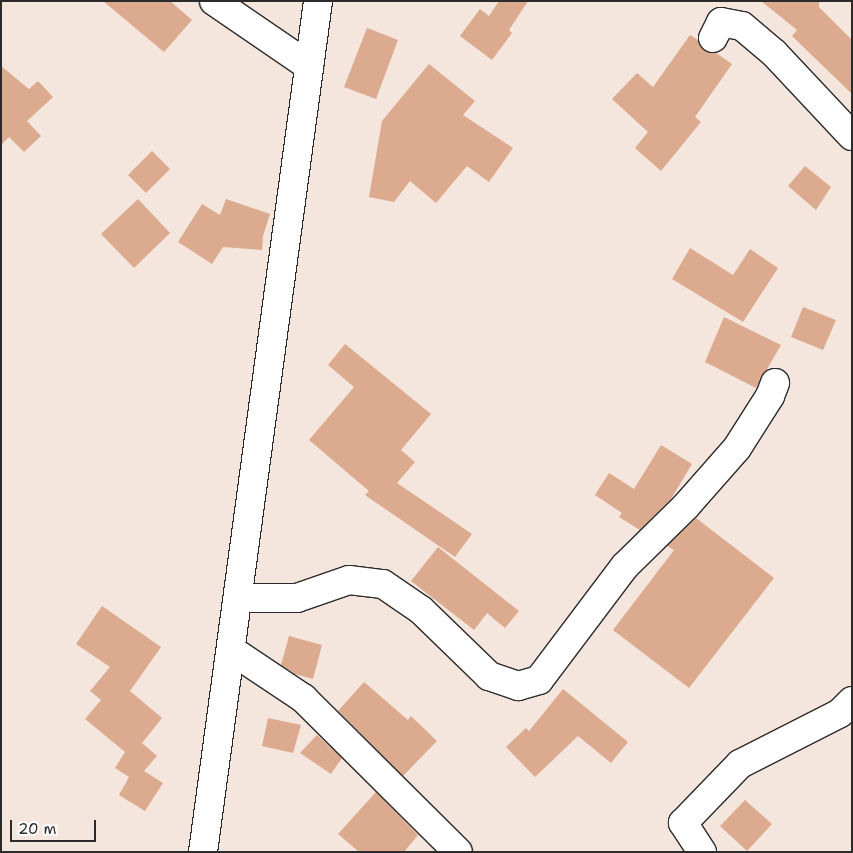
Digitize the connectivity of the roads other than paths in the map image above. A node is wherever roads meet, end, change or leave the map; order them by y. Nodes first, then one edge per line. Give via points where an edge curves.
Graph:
1 (214, 1) edge
2 (318, 1) edge
3 (712, 38) dead end
4 (309, 66) junction
5 (852, 136) edge
6 (775, 383) dead end
7 (238, 598) junction
8 (231, 650) junction
9 (852, 701) edge
10 (203, 852) edge
11 (458, 852) edge
12 (702, 852) edge

1 - 4 street
2 - 4 street
3 - 5 street via 721,22 742,26 774,53
4 - 7 street
6 - 7 street via 737,448 686,506 625,566 539,680 518,686 489,676 421,610 383,584 349,580 297,598
7 - 8 street
8 - 10 street
8 - 11 street via 303,698
9 - 12 street via 840,713 740,764 683,823

